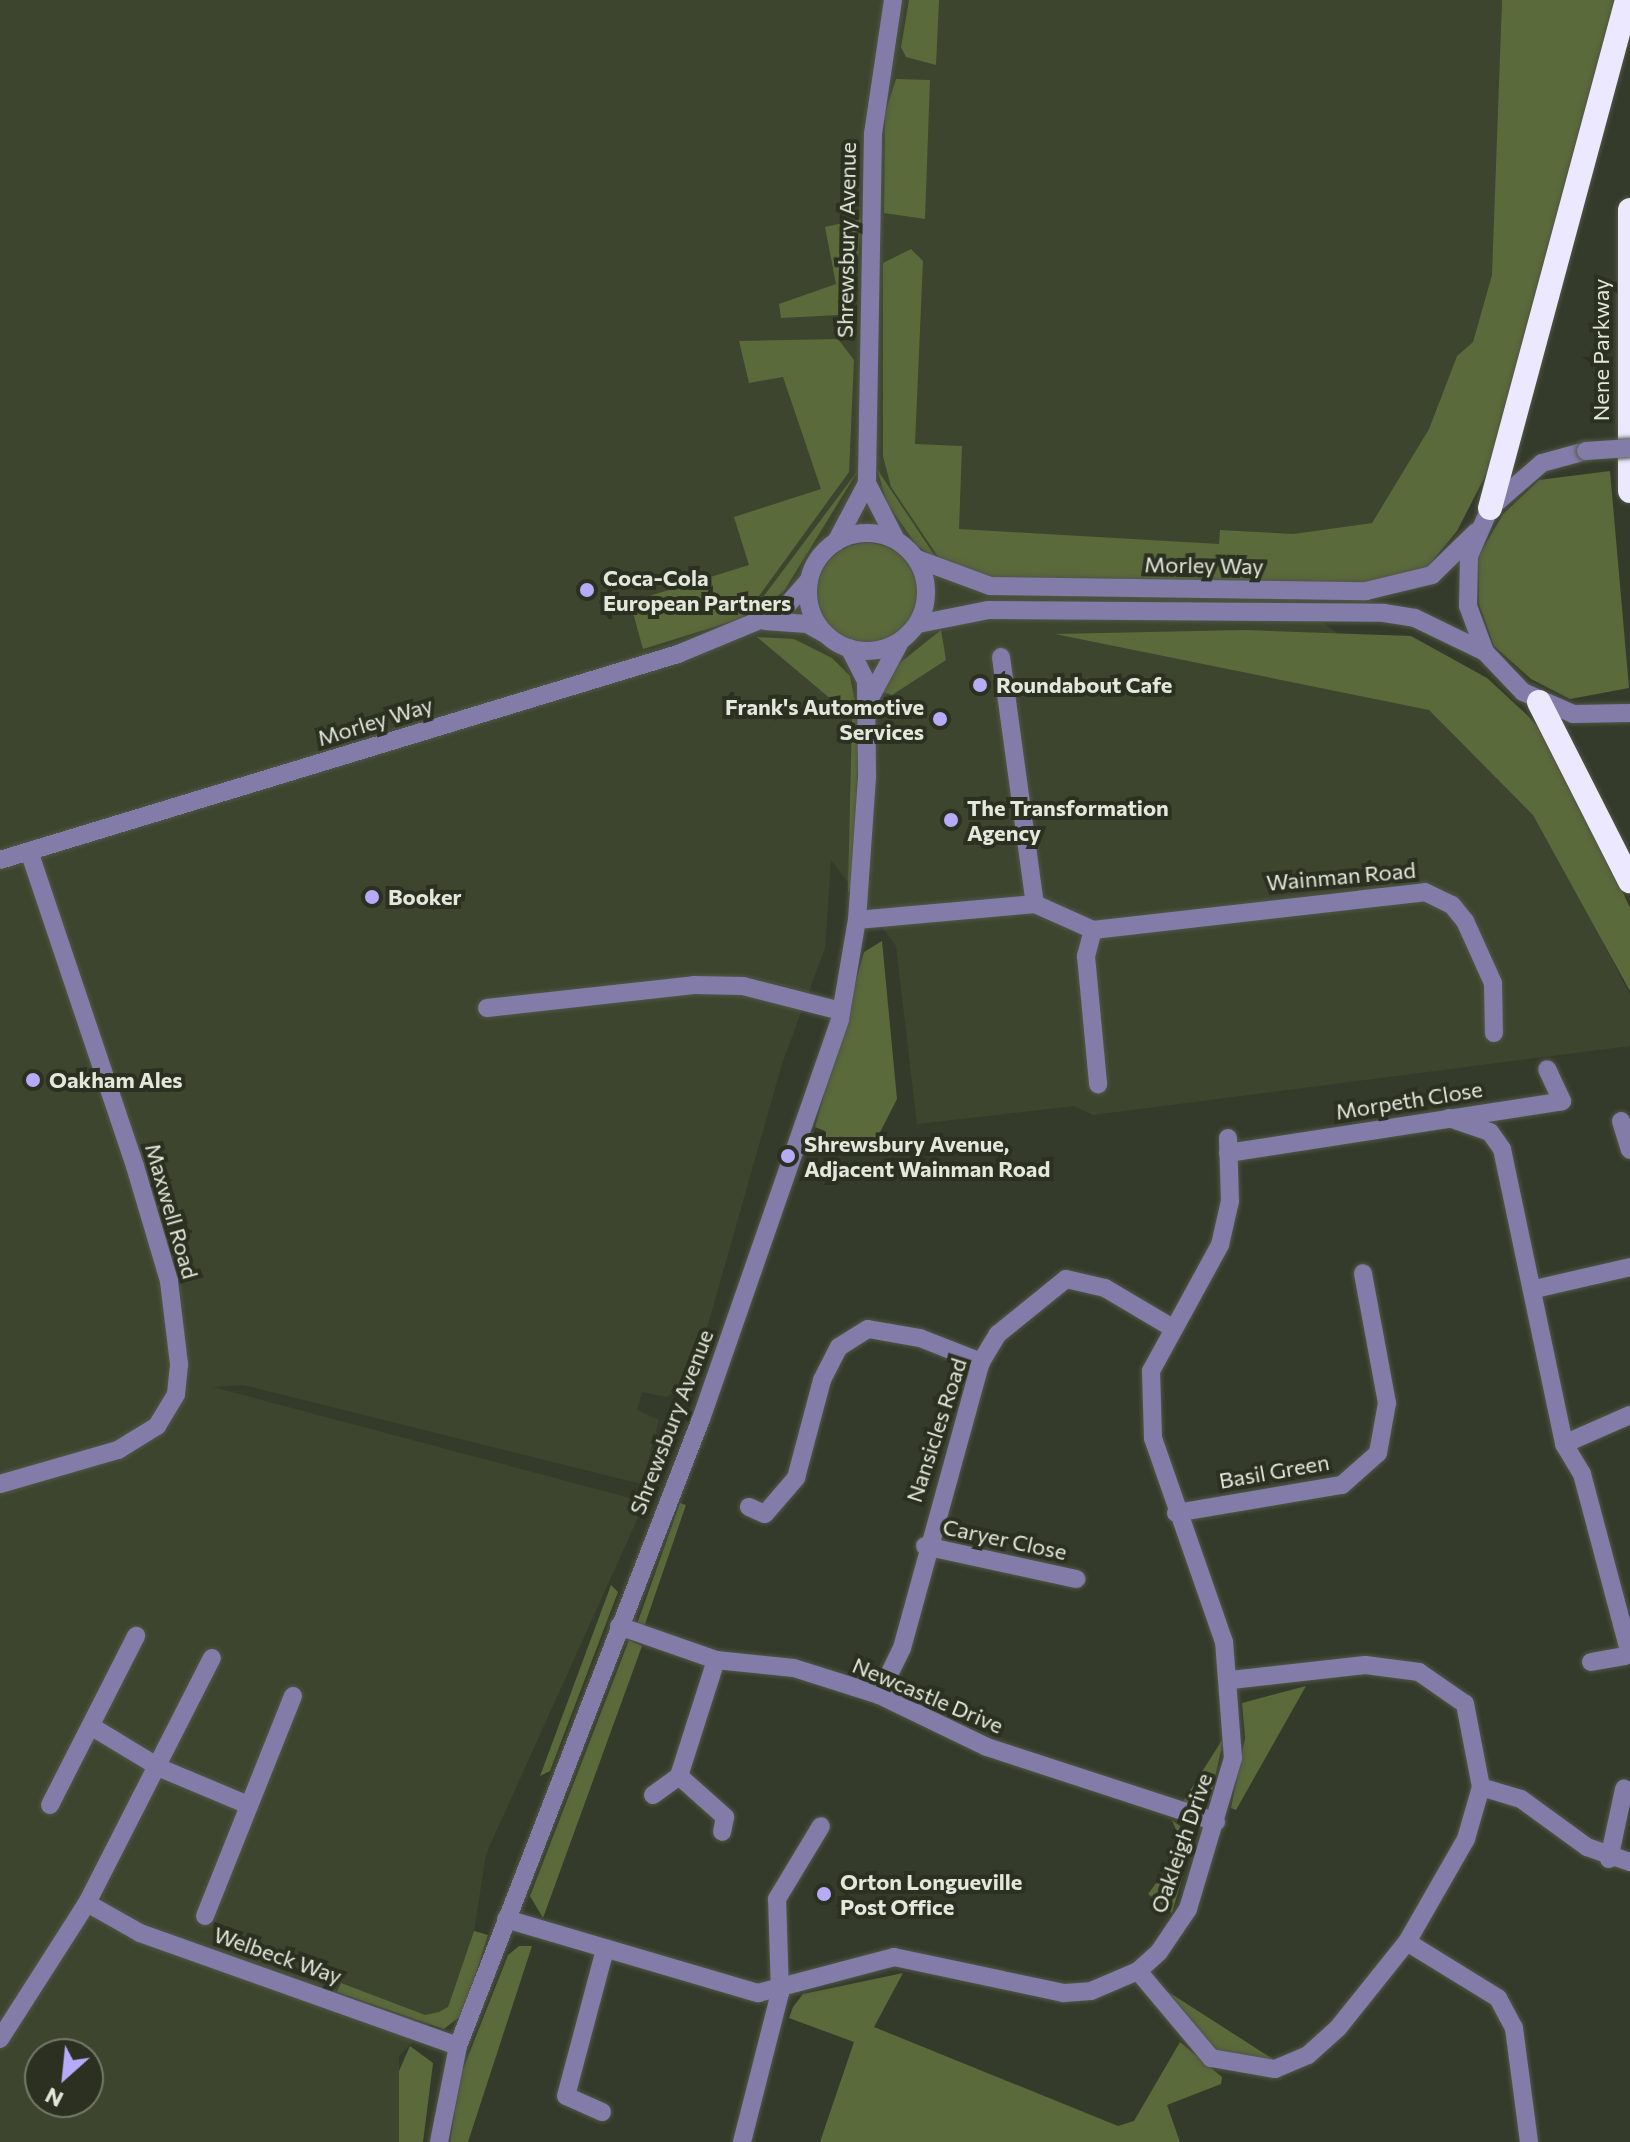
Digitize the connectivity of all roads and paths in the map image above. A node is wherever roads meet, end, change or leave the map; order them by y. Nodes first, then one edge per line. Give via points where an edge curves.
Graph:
1 (893, 0) edge
2 (1627, 0) edge
3 (1630, 210) edge
4 (1630, 448) edge
5 (867, 483) junction
6 (1630, 491) edge
7 (1490, 508) junction
8 (1476, 532) junction
9 (896, 540) junction
10 (836, 542) junction
11 (917, 559) junction
12 (809, 580) junction
13 (762, 621) junction
14 (918, 624) junction
15 (827, 635) junction
16 (901, 641) junction
17 (849, 648) junction
18 (1485, 652) junction
19 (1001, 657) dead end
20 (869, 701) junction
21 (1539, 702) junction
22 (1630, 713) edge
23 (29, 851) junction
24 (0, 860) edge
25 (1630, 881) edge
26 (1035, 904) junction
27 (857, 920) junction
28 (1093, 930) junction
29 (487, 1008) dead end
30 (841, 1011) junction
31 (1494, 1033) dead end
32 (1547, 1069) dead end
33 (1098, 1084) dead end
34 (1449, 1118) junction
35 (1621, 1121) dead end
36 (1228, 1146) joint
37 (1630, 1150) edge
38 (1630, 1267) edge
39 (1363, 1273) dead end
40 (1535, 1289) junction
41 (1174, 1329) junction
42 (981, 1362) junction
43 (1630, 1415) edge
44 (1564, 1444) junction
45 (0, 1484) edge
46 (749, 1507) dead end
47 (1176, 1513) junction
48 (925, 1546) junction
49 (1076, 1579) dead end
50 (619, 1626) junction
51 (136, 1636) dead end
52 (1628, 1656) edge
53 (212, 1658) dead end
54 (716, 1660) junction
55 (1591, 1662) dead end
56 (1231, 1680) junction
57 (879, 1695) junction
58 (293, 1696) dead end
59 (94, 1728) junction
60 (160, 1768) junction
61 (679, 1776) junction
62 (1481, 1787) junction
63 (1624, 1789) dead end
64 (653, 1795) dead end
65 (50, 1805) dead end
66 (248, 1805) junction
67 (1216, 1822) junction
68 (821, 1826) dead end
69 (722, 1832) dead end
70 (1609, 1859) junction
71 (1630, 1862) edge
72 (87, 1903) junction
73 (205, 1916) dead end
74 (506, 1919) junction
75 (1407, 1942) junction
76 (604, 1953) junction
77 (1138, 1971) junction
78 (780, 1993) junction
79 (0, 2039) edge
80 (458, 2046) junction
81 (602, 2112) dead end
82 (439, 2142) edge
83 (742, 2142) edge
84 (1529, 2142) edge

1 - 5 street, Shrewsbury Avenue via 873,134
2 - 7 highway
3 - 6 highway, Nene Parkway
4 - 7 street, bridge via 1586,451 1542,463
5 - 9 street, Shrewsbury Avenue
5 - 10 street, Shrewsbury Avenue
7 - 8 street
8 - 11 street, Morley Way via 1432,575 1400,588 1366,591 990,586
8 - 18 street via 1467,593
9 - 10 street via 866,533
9 - 11 street
10 - 12 street
11 - 14 street via 926,585
12 - 13 street, Morley Way
12 - 15 street via 811,610
13 - 15 street, Morley Way via 807,624
13 - 23 street, Morley Way via 678,654
14 - 16 street
14 - 18 street, Morley Way via 988,610 1384,613 1415,618
15 - 17 street
16 - 17 street via 867,651
16 - 20 street, Shrewsbury Avenue
17 - 20 street, Shrewsbury Avenue
18 - 21 street
19 - 26 street
20 - 27 street, Shrewsbury Avenue
21 - 22 street via 1609,716
21 - 25 highway
23 - 24 street, Morley Way
23 - 45 street, Maxwell Road via 169,1281 179,1364 176,1394 157,1426 118,1450
26 - 27 street
26 - 28 street
27 - 30 street, Shrewsbury Avenue
28 - 31 street, Wainman Road via 1425,892 1452,905 1465,921 1493,983
28 - 33 street via 1086,956
29 - 30 street via 694,985 743,986
30 - 50 street, Shrewsbury Avenue via 701,1419
32 - 34 street, Morpeth Close via 1562,1101
34 - 36 street, Morpeth Close
34 - 40 street via 1490,1132 1502,1149
35 - 37 street
36 - 41 street, Oakleigh Drive via 1230,1201 1220,1245
38 - 40 street
39 - 47 street, Basil Green via 1387,1403 1378,1453 1342,1485
40 - 44 street
41 - 42 street, Nansicles Road via 1105,1288 1066,1279 998,1334
41 - 47 street, Oakleigh Drive via 1151,1384 1153,1438
42 - 46 street via 920,1338 868,1329 839,1347 822,1380 796,1478 765,1514
42 - 48 street, Nansicles Road
43 - 44 street
44 - 52 street via 1582,1474
47 - 56 street, Oakleigh Drive
48 - 49 street, Caryer Close
48 - 57 street, Nansicles Road via 902,1648
50 - 54 street, Newcastle Drive
50 - 74 street, Shrewsbury Avenue
51 - 59 street
52 - 55 street
53 - 60 street
54 - 57 street, Newcastle Drive via 794,1668
54 - 61 street
56 - 62 street via 1365,1665 1419,1672 1465,1704
56 - 67 street, Oakleigh Drive via 1233,1758
57 - 67 street, Newcastle Drive via 987,1747
58 - 66 street, Welbeck Way
59 - 60 street
59 - 65 street
60 - 66 street
60 - 72 street
61 - 64 street
61 - 69 street via 725,1817
62 - 70 street via 1521,1799
62 - 75 street via 1466,1839
63 - 70 street
66 - 73 street, Welbeck Way
67 - 77 street, Oakleigh Drive via 1188,1909
68 - 78 street via 777,1899
70 - 71 street
72 - 79 street
72 - 80 street, Welbeck Way via 140,1933
74 - 76 street, Oakleigh Drive
74 - 80 street, Shrewsbury Avenue
75 - 77 street via 1338,2028 1308,2055 1275,2069 1211,2058
75 - 84 street via 1498,1998 1514,2028
76 - 78 street, Oakleigh Drive via 733,1991
76 - 81 street via 566,2090 570,2100
77 - 78 street, Oakleigh Drive via 1091,1991 1064,1993 894,1957
78 - 83 street
80 - 82 street, Shrewsbury Avenue

